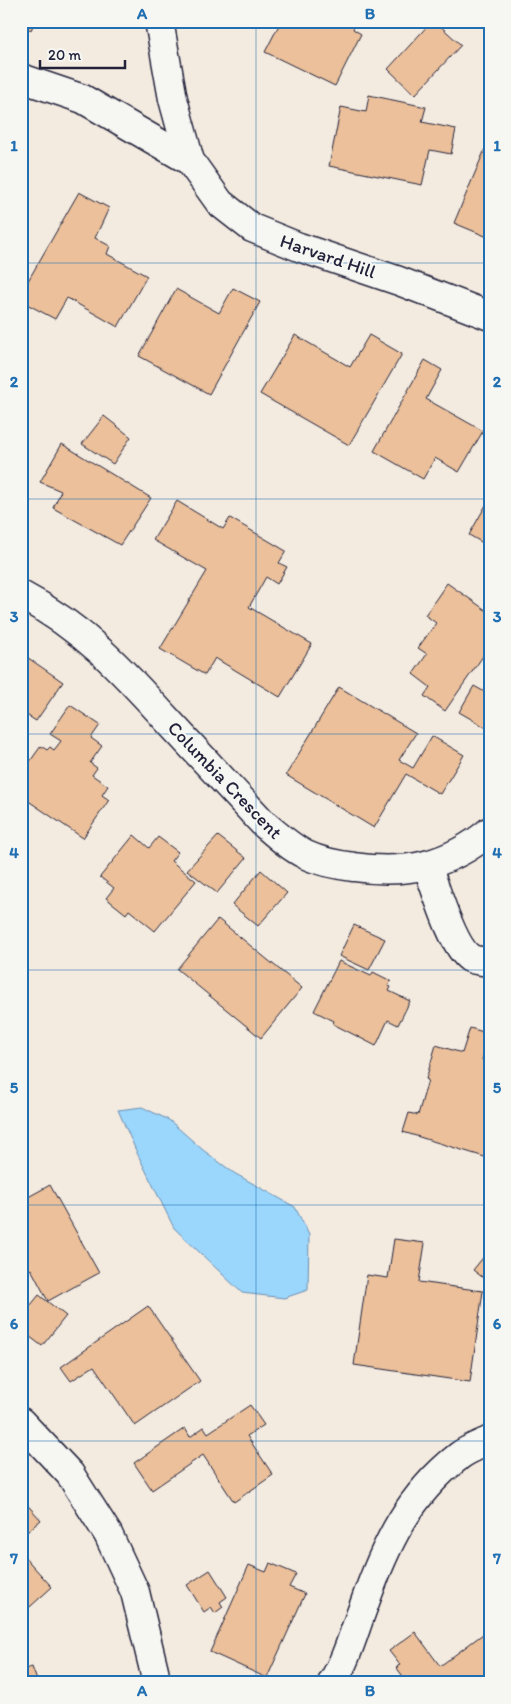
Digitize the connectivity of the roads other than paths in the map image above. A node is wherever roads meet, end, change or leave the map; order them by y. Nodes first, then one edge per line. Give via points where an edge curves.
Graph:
1 (159, 21) edge
2 (21, 78) edge
3 (190, 161) junction
4 (490, 316) edge
5 (21, 594) edge
6 (490, 831) edge
7 (427, 864) junction
8 (490, 962) edge
9 (21, 1422) edge
10 (490, 1440) edge
11 (156, 1683) edge
12 (332, 1683) edge

1 - 3 street via 173,99
2 - 3 street via 83,99
3 - 4 street, Harvard Hill via 220,203 252,228
5 - 7 street, Columbia Crescent via 83,634 117,665 263,823 284,841 308,855 338,865 400,870
6 - 7 street, Columbia Crescent via 457,853
7 - 8 street via 459,946 471,958
9 - 11 street via 70,1474 108,1534 135,1592
10 - 12 street via 460,1455 418,1495 393,1534 371,1584 341,1669

